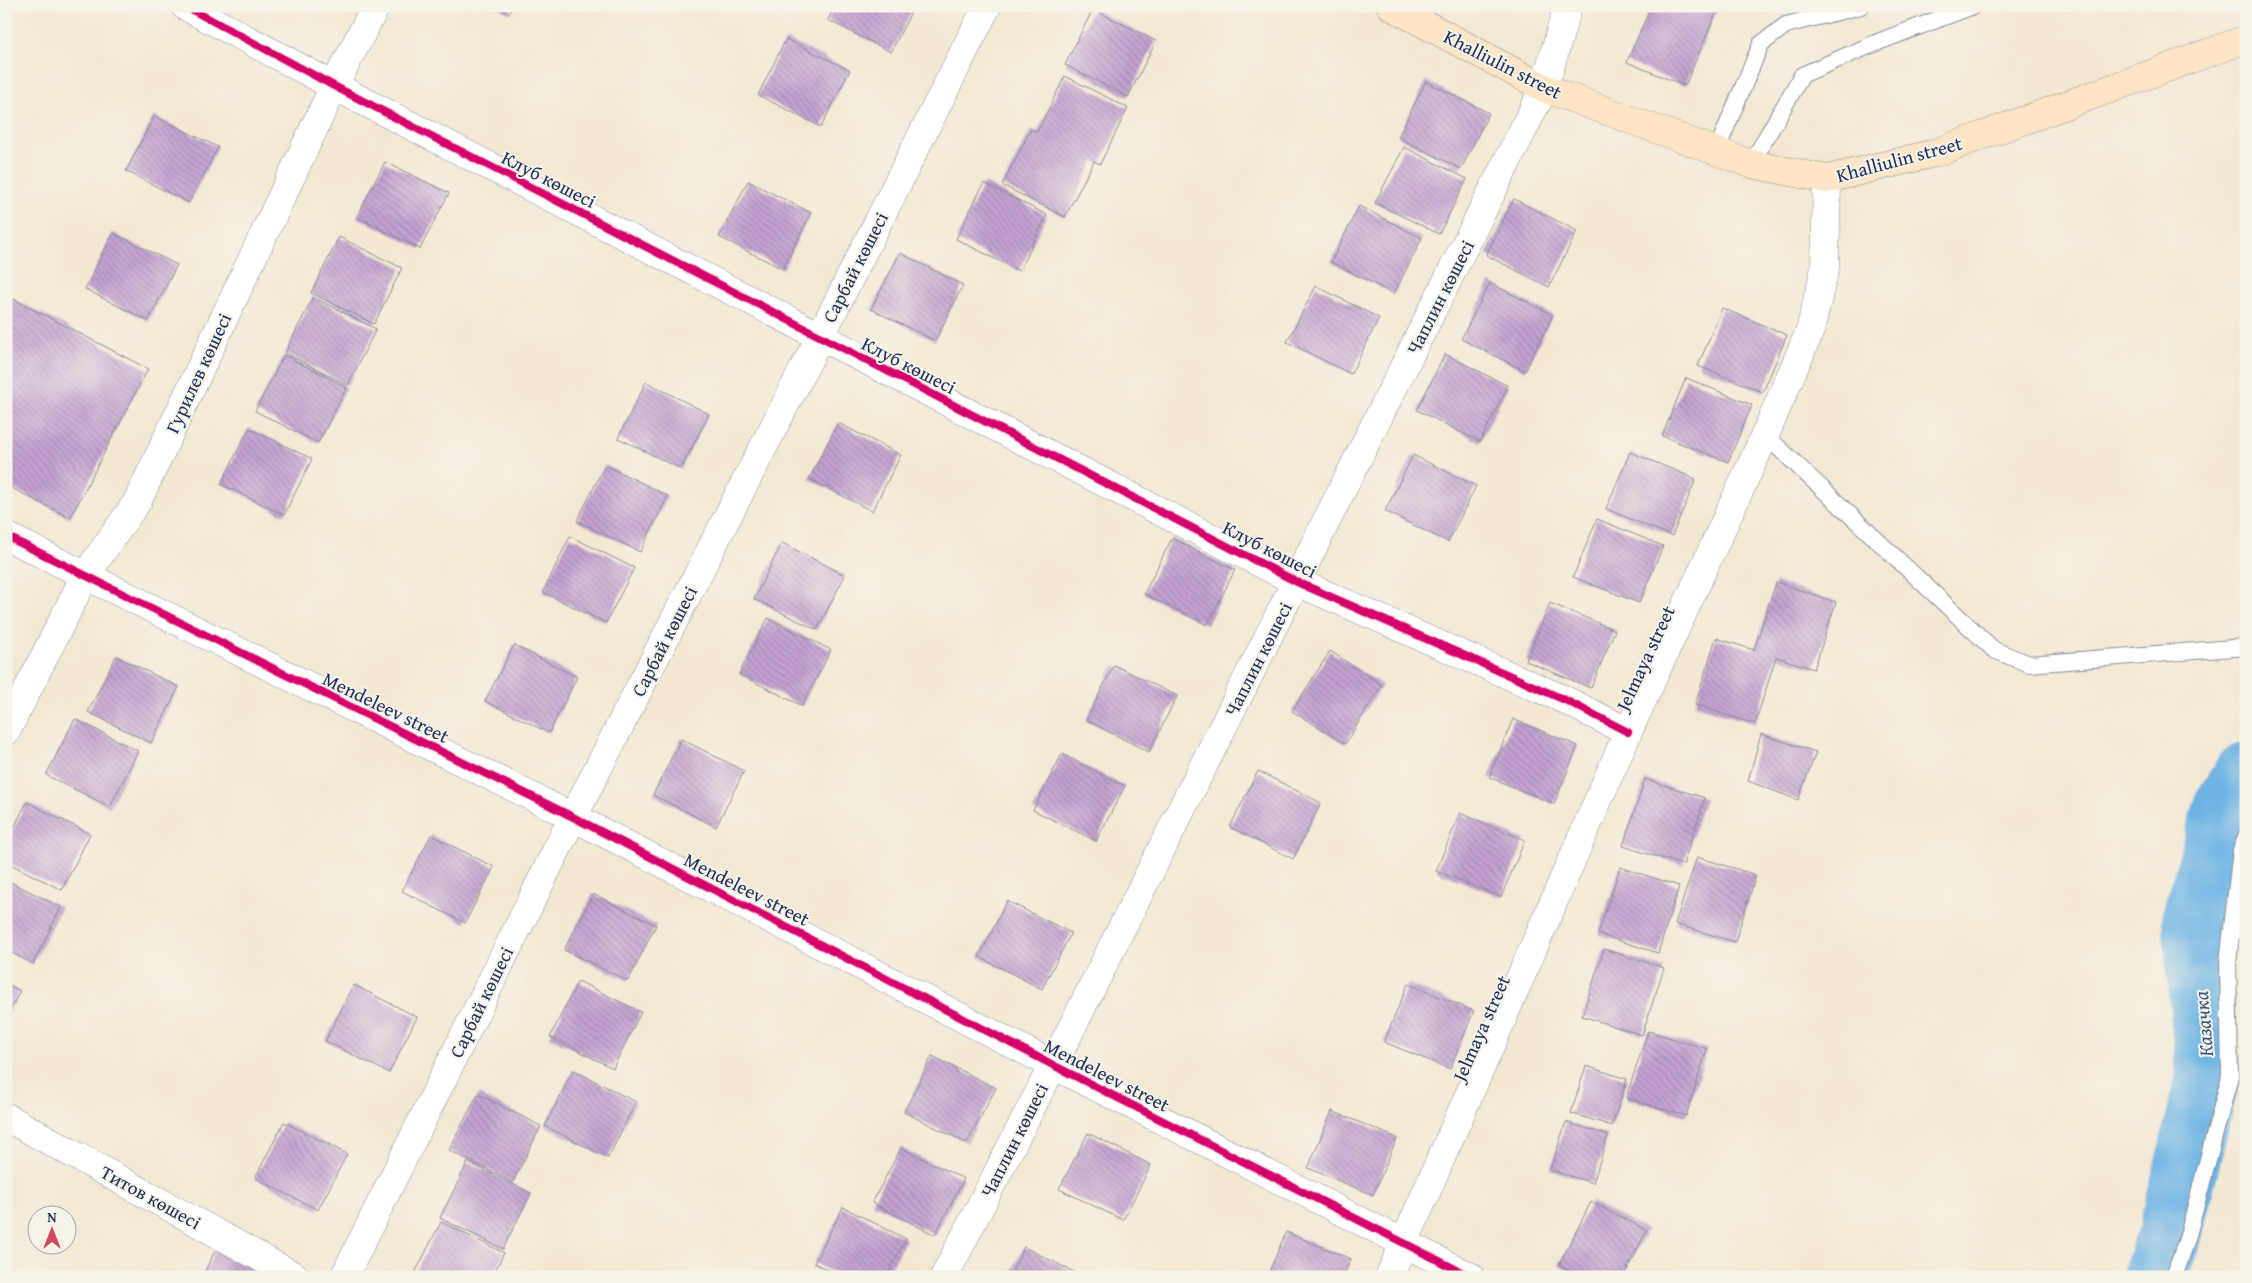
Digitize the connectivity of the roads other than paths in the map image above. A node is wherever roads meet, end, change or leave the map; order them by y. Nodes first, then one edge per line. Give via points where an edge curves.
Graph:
1 (185, 6) edge
2 (376, 6) edge
3 (987, 6) edge
4 (1391, 6) edge
5 (1568, 6) edge
6 (1861, 6) edge
7 (1972, 6) edge
8 (2246, 39) edge
9 (334, 86) junction
10 (1544, 88) junction
11 (1716, 152) junction
12 (1751, 164) junction
13 (1827, 179) junction
14 (820, 337) junction
15 (1765, 435) junction
16 (6, 536) edge
17 (85, 576) junction
18 (1297, 582) junction
19 (2246, 647) edge
20 (6, 732) edge
21 (1628, 732) junction
22 (573, 817) junction
23 (2246, 837) edge
24 (1053, 1065) junction
25 (6, 1117) edge
26 (1404, 1244) junction
27 (296, 1277) edge
28 (344, 1277) edge
29 (944, 1277) edge
30 (1389, 1277) edge
31 (1471, 1277) edge
32 (2174, 1277) edge

1 - 9 street, Клуб көшесі
2 - 9 street, Гурилев көшесі
3 - 14 street, Сарбай көшесі
4 - 10 main road, Khalliulin street
5 - 10 street, Чаплин көшесі
6 - 11 lane via 1786,25 1761,44
7 - 12 lane via 1802,75
8 - 13 main road, Khalliulin street via 1935,153
9 - 14 street, Клуб көшесі
9 - 17 street, Гурилев көшесі via 137,502
10 - 11 main road, Khalliulin street
10 - 18 street, Чаплин көшесі
11 - 12 main road, Khalliulin street
12 - 13 main road, Khalliulin street
13 - 15 street, Jelmaya street via 1825,268 1810,331
14 - 18 street, Клуб көшесі
14 - 22 street, Сарбай көшесі
15 - 19 lane via 1994,650 2029,664
15 - 21 street, Jelmaya street
16 - 17 street, Mendeleev street
17 - 20 street, Гурилев көшесі
17 - 22 street, Mendeleev street
18 - 21 street, Клуб көшесі via 1565,700
18 - 24 street, Чаплин көшесі
21 - 26 street, Jelmaya street
22 - 24 street, Mendeleev street
22 - 28 street, Сарбай көшесі
23 - 32 lane via 2241,850 2228,962 2230,1076
24 - 26 street, Mendeleev street
24 - 29 street, Чаплин көшесі
25 - 27 street, Титов көшесі
26 - 30 street, Jelmaya street
26 - 31 street, Mendeleev street

